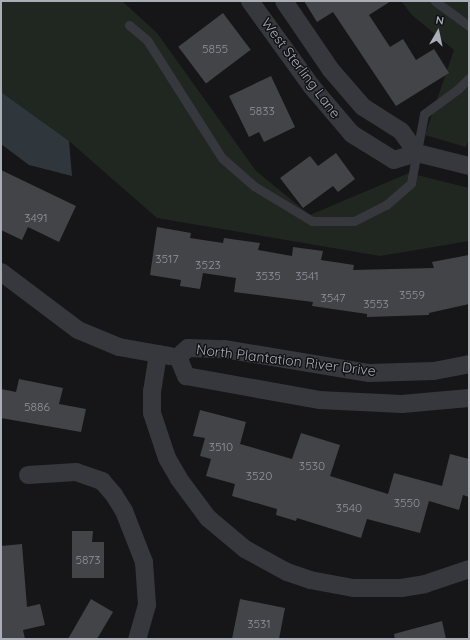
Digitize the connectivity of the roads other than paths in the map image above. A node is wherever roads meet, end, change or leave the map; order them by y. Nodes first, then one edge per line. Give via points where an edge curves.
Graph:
1 (250, 1) edge
2 (284, 1) edge
3 (435, 1) edge
4 (129, 24) dead end
5 (469, 26) edge
6 (469, 78) edge
7 (417, 153) junction
8 (469, 166) edge
9 (1, 272) edge
10 (158, 354) junction
11 (178, 357) junction
12 (469, 364) edge
13 (469, 398) edge
14 (28, 475) dead end
15 (469, 569) edge
16 (137, 639) edge

1 - 7 street, West Sterling Lane via 312,87 352,134 394,160
2 - 7 street, West Sterling Lane via 331,70 362,107 401,131
3 - 5 lane
4 - 7 lane via 147,40 222,158 254,186 312,221 354,221 386,205 411,183
6 - 7 lane via 424,114
7 - 8 street
9 - 10 street, North Plantation River Drive via 78,330 119,347
10 - 11 street, North Plantation River Drive
10 - 15 street via 152,391 152,413 167,458 189,494 208,518 245,549 287,572 310,580 353,588 402,588 425,584
11 - 12 street, North Plantation River Drive via 188,348 224,349 369,373 434,371
11 - 13 street, North Plantation River Drive via 186,376 319,400 402,404
14 - 16 street via 76,472 102,481 124,511 144,562 147,606

